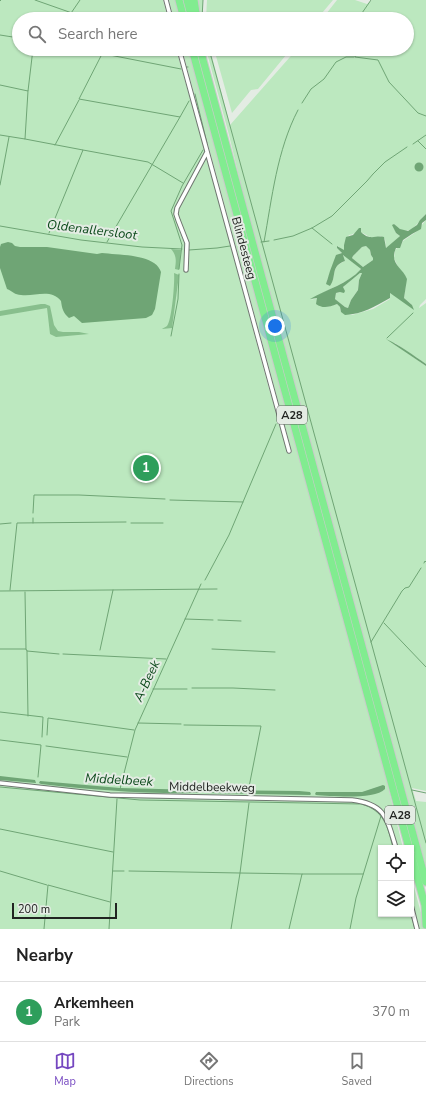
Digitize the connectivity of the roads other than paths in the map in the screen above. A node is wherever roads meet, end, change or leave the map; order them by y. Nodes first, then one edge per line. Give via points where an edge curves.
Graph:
1 (166, 0) edge
2 (179, 0) edge
3 (187, 0) edge
4 (194, 0) edge
5 (169, 12) edge
6 (182, 12) edge
7 (190, 12) edge
8 (196, 12) edge
9 (181, 56) edge
10 (194, 56) edge
11 (202, 56) edge
12 (207, 152) junction
13 (186, 270) dead end
14 (289, 451) dead end
15 (0, 783) edge
16 (395, 845) edge
17 (408, 845) edge
18 (414, 865) edge
19 (426, 882) edge
20 (425, 907) edge
21 (414, 917) edge
22 (426, 925) edge
23 (417, 929) edge

1 - 5 street
2 - 6 highway
3 - 7 highway
4 - 8 highway
9 - 12 street, Blindesteeg
10 - 17 highway, A28
11 - 19 highway, A28
12 - 13 street via 176,214 186,243
12 - 14 street, Blindesteeg
15 - 16 street, Middelbeekweg via 110,795 362,801 377,808 385,816
18 - 20 highway
20 - 22 highway
21 - 23 street

